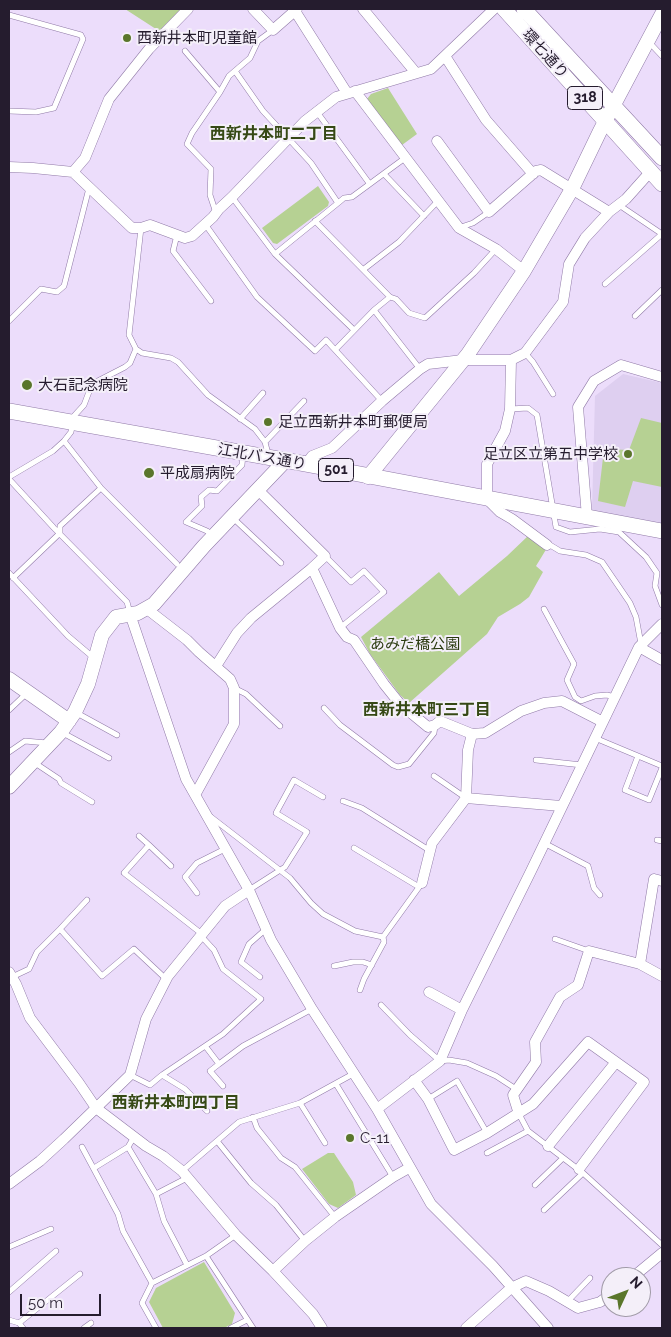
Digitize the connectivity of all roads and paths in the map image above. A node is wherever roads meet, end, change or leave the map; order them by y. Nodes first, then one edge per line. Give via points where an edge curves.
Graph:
1 (188, 9) edge
2 (253, 9) edge
3 (363, 9) edge
4 (524, 9) edge
5 (296, 10) edge
6 (502, 10) edge
7 (662, 14) edge
8 (9, 15) edge
9 (273, 30) junction
10 (648, 40) junction
11 (185, 51) dead end
12 (445, 56) junction
13 (662, 56) edge
14 (235, 71) junction
15 (416, 74) junction
16 (220, 92) junction
17 (351, 92) junction
18 (614, 105) junction
19 (9, 111) edge
20 (317, 112) junction
21 (605, 120) junction
22 (288, 139) junction
23 (438, 141) dead end
24 (405, 158) junction
25 (662, 158) edge
26 (9, 167) edge
27 (651, 171) junction
28 (73, 172) junction
29 (384, 174) junction
30 (533, 174) junction
31 (369, 183) junction
32 (662, 184) edge
33 (89, 188) junction
34 (572, 189) junction
35 (232, 197) junction
36 (438, 201) junction
37 (338, 203) junction
38 (619, 205) junction
39 (489, 212) junction
40 (609, 212) junction
41 (216, 213) junction
42 (424, 216) junction
43 (315, 221) junction
44 (205, 224) junction
45 (141, 228) junction
46 (459, 228) junction
47 (177, 234) junction
48 (662, 234) edge
49 (496, 249) junction
50 (275, 254) junction
51 (364, 269) junction
52 (524, 271) junction
53 (605, 284) dead end
54 (662, 290) edge
55 (390, 297) junction
56 (211, 301) dead end
57 (374, 310) junction
58 (635, 316) dead end
59 (9, 321) edge
60 (354, 330) junction
61 (136, 349) junction
62 (336, 349) junction
63 (525, 353) junction
64 (464, 360) junction
65 (511, 360) junction
66 (420, 369) junction
67 (662, 377) edge
68 (263, 393) dead end
69 (553, 394) dead end
70 (304, 401) dead end
71 (382, 401) junction
72 (510, 409) junction
73 (9, 411) edge
74 (240, 419) junction
75 (73, 424) junction
76 (64, 441) junction
77 (264, 442) junction
78 (243, 453) junction
79 (270, 458) junction
80 (285, 461) junction
81 (306, 464) junction
82 (368, 476) junction
83 (9, 478) edge
84 (101, 488) junction
85 (257, 489) junction
86 (487, 498) junction
87 (554, 510) junction
88 (587, 517) junction
89 (232, 518) junction
90 (662, 531) edge
91 (60, 533) junction
92 (213, 537) junction
93 (547, 545) joint
94 (325, 556) junction
95 (281, 563) dead end
96 (177, 564) dead end
97 (312, 568) junction
98 (10, 575) edge
99 (662, 605) edge
100 (147, 609) junction
101 (544, 609) dead end
102 (130, 614) junction
103 (662, 624) edge
104 (340, 628) junction
105 (640, 646) junction
106 (95, 659) junction
107 (662, 660) edge
108 (216, 666) junction
109 (9, 679) edge
110 (234, 688) junction
111 (29, 692) junction
112 (614, 697) junction
113 (577, 704) junction
114 (324, 708) dead end
115 (9, 710) edge
116 (68, 722) junction
117 (603, 722) junction
118 (280, 726) dead end
119 (435, 726) junction
120 (117, 734) dead end
121 (472, 734) junction
122 (595, 738) junction
123 (50, 743) junction
124 (9, 752) edge
125 (638, 756) junction
126 (109, 758) dead end
127 (536, 760) dead end
128 (33, 761) junction
129 (582, 765) junction
130 (662, 767) edge
131 (434, 776) dead end
132 (9, 788) edge
133 (195, 795) junction
134 (322, 797) dead end
135 (466, 798) junction
136 (343, 801) dead end
137 (92, 802) dead end
138 (561, 806) junction
139 (207, 814) junction
140 (139, 836) dead end
141 (544, 843) junction
142 (149, 845) junction
143 (226, 848) junction
144 (354, 848) dead end
145 (429, 850) junction
146 (171, 866) dead end
147 (280, 870) junction
148 (662, 881) edge
149 (420, 885) junction
150 (249, 890) junction
151 (197, 893) dead end
152 (600, 895) dead end
153 (87, 900) dead end
154 (60, 929) junction
155 (266, 929) junction
156 (201, 935) junction
157 (384, 936) junction
158 (555, 939) dead end
159 (589, 951) junction
160 (640, 964) junction
161 (372, 965) junction
162 (334, 966) dead end
163 (10, 974) edge
164 (260, 976) dead end
165 (662, 976) edge
166 (166, 979) junction
167 (360, 990) dead end
168 (429, 992) dead end
169 (381, 1005) dead end
170 (312, 1009) junction
171 (462, 1010) junction
172 (206, 1047) junction
173 (440, 1061) junction
174 (616, 1062) junction
175 (219, 1064) junction
176 (353, 1074) junction
177 (130, 1075) junction
178 (162, 1075) junction
179 (414, 1080) junction
180 (336, 1084) junction
181 (224, 1086) dead end
182 (517, 1090) junction
183 (428, 1099) junction
184 (300, 1103) junction
185 (96, 1108) junction
186 (378, 1109) junction
187 (207, 1111) dead end
188 (519, 1114) junction
189 (253, 1117) junction
190 (528, 1131) junction
191 (487, 1133) junction
192 (134, 1137) junction
193 (216, 1141) junction
194 (325, 1143) dead end
195 (548, 1146) junction
196 (82, 1147) dead end
197 (128, 1147) junction
198 (487, 1153) dead end
199 (564, 1158) junction
200 (94, 1168) junction
201 (409, 1168) junction
202 (581, 1171) junction
203 (184, 1174) junction
204 (393, 1177) junction
205 (9, 1184) edge
206 (535, 1185) dead end
207 (156, 1194) junction
208 (544, 1210) dead end
209 (335, 1217) junction
210 (51, 1229) dead end
211 (236, 1235) junction
212 (9, 1238) edge
213 (305, 1241) junction
214 (662, 1245) edge
215 (11, 1246) edge
216 (56, 1251) dead end
217 (662, 1253) edge
218 (206, 1256) junction
219 (187, 1265) junction
220 (645, 1267) edge
221 (273, 1271) junction
222 (80, 1274) dead end
223 (590, 1278) dead end
224 (152, 1283) junction
225 (511, 1288) junction
226 (9, 1292) edge
227 (601, 1301) edge
228 (567, 1302) junction
229 (9, 1320) edge
230 (247, 1320) junction
231 (18, 1323) junction
232 (91, 1323) dead end
233 (23, 1328) edge
234 (84, 1328) edge
235 (156, 1328) edge
236 (231, 1328) edge
237 (253, 1328) edge
238 (322, 1328) edge
239 (466, 1328) edge
240 (548, 1328) edge

1 - 28 street via 148,49 109,99 85,158
2 - 9 street
3 - 15 street
4 - 18 main road, 環七通り / 318
5 - 9 street
5 - 17 street
6 - 12 street
6 - 21 main road, 環七通り / 318
7 - 10 street
8 - 19 lane via 81,35 83,39 54,108 36,112
9 - 14 lane via 258,41 250,58
10 - 13 lane
10 - 18 street
11 - 16 lane
12 - 15 street via 431,69
12 - 30 street via 486,120
14 - 16 lane
14 - 22 lane via 263,111
15 - 17 street
16 - 41 lane via 187,144 211,169 210,195
17 - 20 street via 336,97
17 - 24 street
18 - 21 street
18 - 25 main road, 環七通り / 318
20 - 22 street
20 - 31 lane
21 - 27 main road, 環七通り / 318
21 - 34 street
22 - 35 street
22 - 37 lane via 311,163
23 - 39 street
24 - 29 lane
24 - 36 street
26 - 28 street
27 - 32 main road, 環七通り / 318
27 - 38 street
28 - 33 street
29 - 31 lane
29 - 42 lane
30 - 34 street via 541,170
30 - 39 street
31 - 37 lane via 352,197
33 - 45 street via 132,228
33 - 59 lane via 64,286 57,292 41,289
34 - 40 street
34 - 52 street
35 - 41 street
35 - 50 lane
36 - 42 lane
36 - 46 street
37 - 43 lane
38 - 40 street
38 - 48 lane
39 - 46 lane via 473,224
40 - 63 street via 585,238 569,264 563,302
41 - 44 street
42 - 51 lane via 400,242
43 - 50 lane
43 - 51 lane
44 - 47 street via 192,236 185,238
44 - 62 lane via 258,296 279,317 315,351 326,340
45 - 47 street via 150,225
45 - 61 lane via 129,335
46 - 49 street
47 - 56 lane via 173,251
48 - 53 lane
49 - 52 street
49 - 55 lane via 425,318 409,313
50 - 60 lane
51 - 55 lane
52 - 64 street
54 - 58 lane
55 - 57 lane
57 - 60 lane
57 - 66 lane
60 - 62 lane
61 - 74 lane via 178,362 208,395
61 - 75 lane via 125,367 92,384 84,405 74,416
62 - 71 lane
63 - 65 street
63 - 69 lane
64 - 65 street
64 - 66 street via 428,364
64 - 82 street
65 - 72 street
66 - 71 street
67 - 88 street via 622,365 594,381 578,407
68 - 74 lane
70 - 77 lane
71 - 81 street via 332,448 312,456
72 - 86 street via 505,431 488,464
72 - 87 lane via 528,408 536,415
73 - 75 main road, 江北バス通り / 501
74 - 77 lane via 255,429
75 - 76 lane
75 - 78 main road, 江北バス通り / 501
76 - 83 lane
76 - 84 lane
77 - 79 lane
78 - 79 main road, 江北バス通り / 501
78 - 92 lane via 242,465 217,491 209,490 201,497 202,506 186,522
79 - 80 main road, 江北バス通り / 501
80 - 81 main road, 江北バス通り / 501
80 - 85 street
81 - 82 main road, 江北バス通り / 501
82 - 86 main road, 江北バス通り / 501
83 - 91 lane
84 - 91 lane via 60,526
84 - 96 lane
85 - 89 street
85 - 94 street
86 - 87 main road, 江北バス通り / 501
86 - 93 street via 500,512
87 - 88 main road, 江北バス通り / 501
87 - 99 lane via 556,527 563,530 619,532 657,572 655,586
88 - 90 main road, 江北バス通り / 501
89 - 92 street
89 - 95 lane
91 - 98 lane
91 - 102 lane via 126,602
92 - 100 street
93 - 105 lane via 560,551 586,554 602,562 630,603 636,617
94 - 97 street
94 - 104 lane via 351,582 364,571 384,592
97 - 104 street
97 - 108 street via 250,618
98 - 106 lane via 68,636
100 - 102 street
100 - 108 street
101 - 113 lane via 574,664 566,680
102 - 106 street via 116,617 102,635
102 - 133 street via 186,780
103 - 105 street
104 - 119 street via 354,640 400,704 428,727
105 - 107 street
105 - 112 street
106 - 116 street via 88,684
108 - 110 street via 230,678
109 - 111 street
110 - 118 lane via 246,694
110 - 133 street via 234,724
111 - 115 lane
111 - 116 street
112 - 113 lane via 595,696
112 - 117 street
113 - 117 street
113 - 121 street via 562,701 544,703 485,733
114 - 119 lane via 340,726 392,766 398,767 409,764 434,733
116 - 120 lane
116 - 123 street
116 - 126 lane
117 - 122 street
119 - 121 street via 440,721
121 - 135 street
122 - 125 lane
122 - 129 street
123 - 124 lane via 25,741
123 - 128 street
125 - 130 lane
125 - 130 lane via 625,790 649,800
127 - 129 lane
128 - 132 street
128 - 137 lane
129 - 138 street
131 - 135 lane
133 - 139 street
134 - 147 lane via 294,780 276,813 307,832
135 - 138 street
135 - 145 street
136 - 145 lane via 362,808
138 - 141 street
139 - 143 street
139 - 147 lane
140 - 142 lane
141 - 152 lane via 588,866 594,888
141 - 171 street
142 - 146 lane
142 - 156 lane via 124,873
143 - 150 street
143 - 151 lane via 196,864 185,877
144 - 149 lane
145 - 149 street
147 - 150 lane
147 - 157 lane via 323,914 355,931
148 - 160 street via 654,879
149 - 157 lane
150 - 155 street
150 - 156 street via 225,906
153 - 154 lane
154 - 163 lane via 37,952 29,969
154 - 166 lane via 102,976 134,949
155 - 164 lane via 248,944 241,962
155 - 170 street
156 - 166 street
156 - 172 lane via 214,950 223,969 261,999
157 - 161 lane
158 - 159 lane
159 - 160 street
159 - 182 street via 578,985 560,997 535,1042 536,1062
160 - 165 street
161 - 162 lane via 353,962
161 - 167 lane
163 - 185 street via 30,1018
166 - 177 street via 146,1018
168 - 171 street
169 - 173 lane
170 - 175 lane via 244,1046
170 - 176 street
171 - 173 street
172 - 175 lane
172 - 178 lane
173 - 179 street
173 - 182 lane via 476,1067
174 - 188 street via 588,1042 533,1104
174 - 195 street
174 - 202 street via 644,1082
175 - 181 lane via 210,1071
176 - 180 lane
176 - 186 street
177 - 178 lane via 150,1085
177 - 185 street
178 - 187 lane via 185,1089
179 - 183 street
179 - 186 street
180 - 184 lane
180 - 204 lane
182 - 188 street via 513,1095
183 - 191 lane via 457,1081
183 - 191 street via 454,1150
184 - 189 lane
184 - 194 lane
185 - 192 street
185 - 205 street via 40,1161
186 - 201 street
188 - 190 lane
188 - 191 street
189 - 193 lane via 239,1122
189 - 209 lane via 256,1128 281,1158 295,1167
190 - 195 lane
190 - 198 lane
192 - 197 lane
192 - 203 street via 164,1156
193 - 203 lane
193 - 213 lane via 250,1183 276,1204
195 - 199 lane
196 - 200 lane
197 - 200 lane
197 - 207 lane
199 - 202 lane
199 - 206 lane
200 - 224 lane
201 - 204 street
201 - 225 street via 431,1204
202 - 208 lane
202 - 214 lane
203 - 207 lane
203 - 211 street
204 - 209 street
207 - 219 lane via 164,1220
209 - 213 street
210 - 215 lane
211 - 218 lane
211 - 221 street
212 - 215 lane
213 - 221 street
216 - 226 lane
217 - 220 street
218 - 219 lane
218 - 230 lane
219 - 224 lane
221 - 238 street
222 - 231 lane
223 - 228 lane
224 - 235 lane via 142,1303
225 - 228 street via 526,1281
225 - 239 street
225 - 240 street
227 - 228 street via 578,1308
229 - 231 lane
230 - 236 lane
230 - 237 lane
231 - 233 lane
232 - 234 lane

